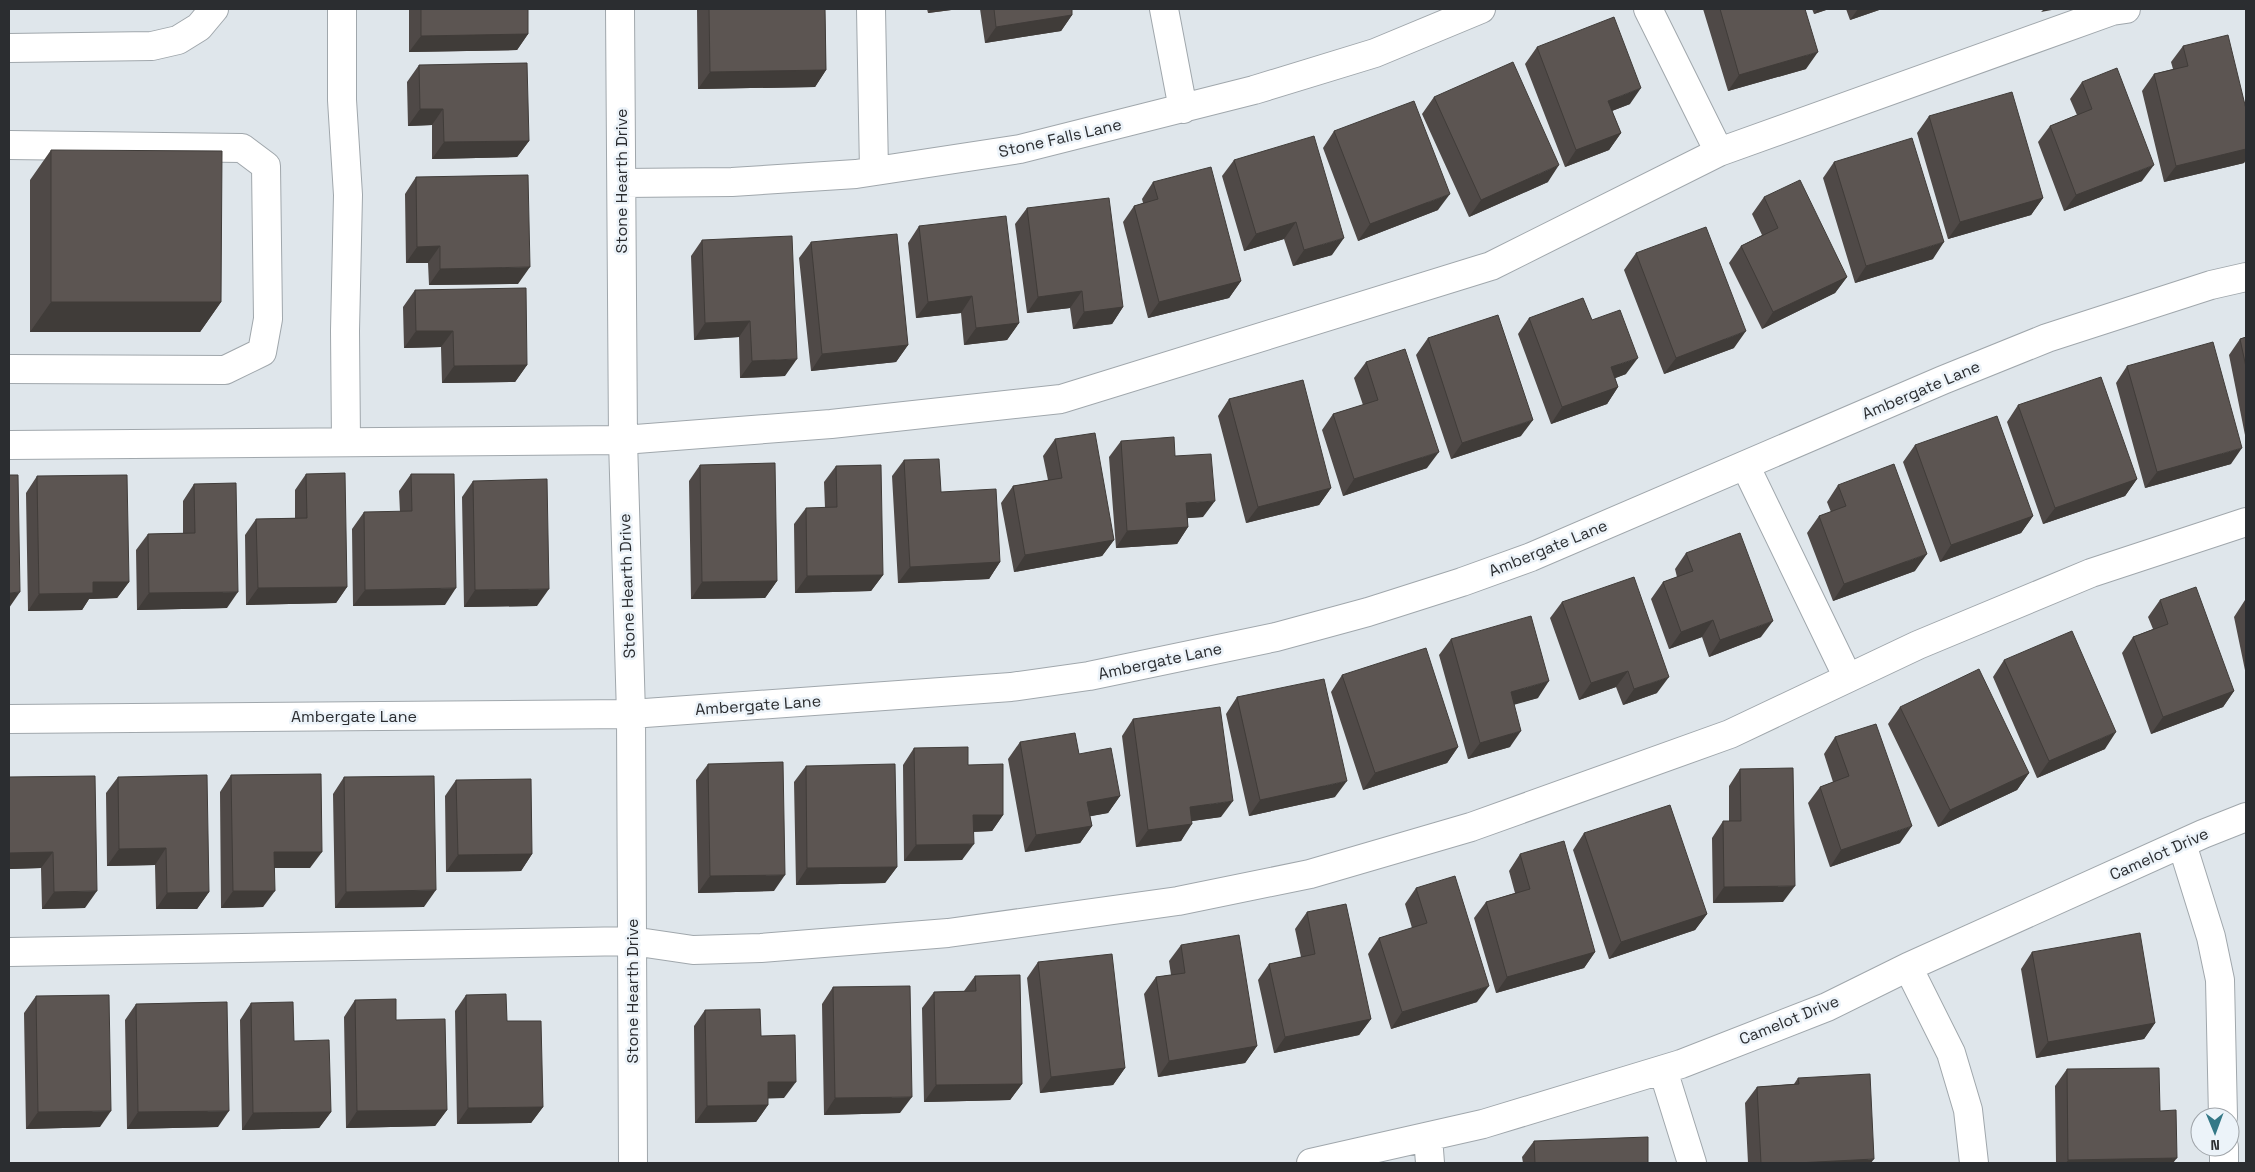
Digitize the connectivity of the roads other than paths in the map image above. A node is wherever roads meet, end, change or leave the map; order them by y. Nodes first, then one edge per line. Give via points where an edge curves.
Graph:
1 (214, 9) edge
2 (342, 9) edge
3 (620, 9) edge
4 (871, 9) edge
5 (1164, 9) edge
6 (1481, 9) edge
7 (1648, 9) edge
8 (2126, 9) edge
9 (1447, 15) edge
10 (9, 48) edge
11 (1183, 109) junction
12 (9, 145) edge
13 (1719, 152) junction
14 (874, 171) junction
15 (622, 183) junction
16 (2246, 277) edge
17 (9, 369) edge
18 (623, 440) junction
19 (346, 442) junction
20 (9, 445) edge
21 (1745, 466) junction
22 (2246, 522) edge
23 (1848, 678) junction
24 (631, 714) junction
25 (9, 719) edge
26 (2246, 817) edge
27 (2182, 844) junction
28 (632, 941) junction
29 (9, 952) edge
30 (1908, 967) junction
31 (1664, 1070) junction
32 (2223, 1107) edge
33 (1428, 1137) junction
34 (633, 1163) edge
35 (1311, 1163) edge
36 (1430, 1163) edge
37 (1692, 1163) edge
38 (1974, 1163) edge

1 - 10 street via 199,27 178,40 152,46
2 - 19 street via 342,100 348,195
3 - 15 street, Stone Hearth Drive
4 - 14 street
5 - 11 street
6 - 9 street, Stone Falls Lane
7 - 13 street
8 - 13 street via 2112,11
9 - 11 street, Stone Falls Lane via 1375,53
11 - 14 street, Stone Falls Lane via 1020,149
12 - 17 street via 242,148 266,166 268,319 262,352 225,370
13 - 18 street via 1491,266 1061,399 831,424
14 - 15 street, Stone Falls Lane via 732,182
15 - 18 street, Stone Hearth Drive
16 - 21 street, Ambergate Lane via 2211,285 2047,338
18 - 19 street
18 - 24 street, Stone Hearth Drive
19 - 20 street
21 - 23 street
21 - 24 street, Ambergate Lane via 1462,582 1276,637 1089,676 1010,687
22 - 23 street via 2091,573 1918,645
23 - 28 street via 1730,734 1470,827 1310,874 1178,901 948,933 752,949 693,950
24 - 25 street, Ambergate Lane
24 - 28 street, Stone Hearth Drive
26 - 27 street, Camelot Drive
27 - 30 street, Camelot Drive
27 - 32 street via 2211,937 2220,980
28 - 29 street
28 - 34 street, Stone Hearth Drive
30 - 31 street, Camelot Drive via 1826,1007
30 - 38 street via 1951,1053 1968,1110
31 - 33 street, Camelot Drive via 1484,1124
31 - 37 street
33 - 35 street, Camelot Drive
33 - 36 street

